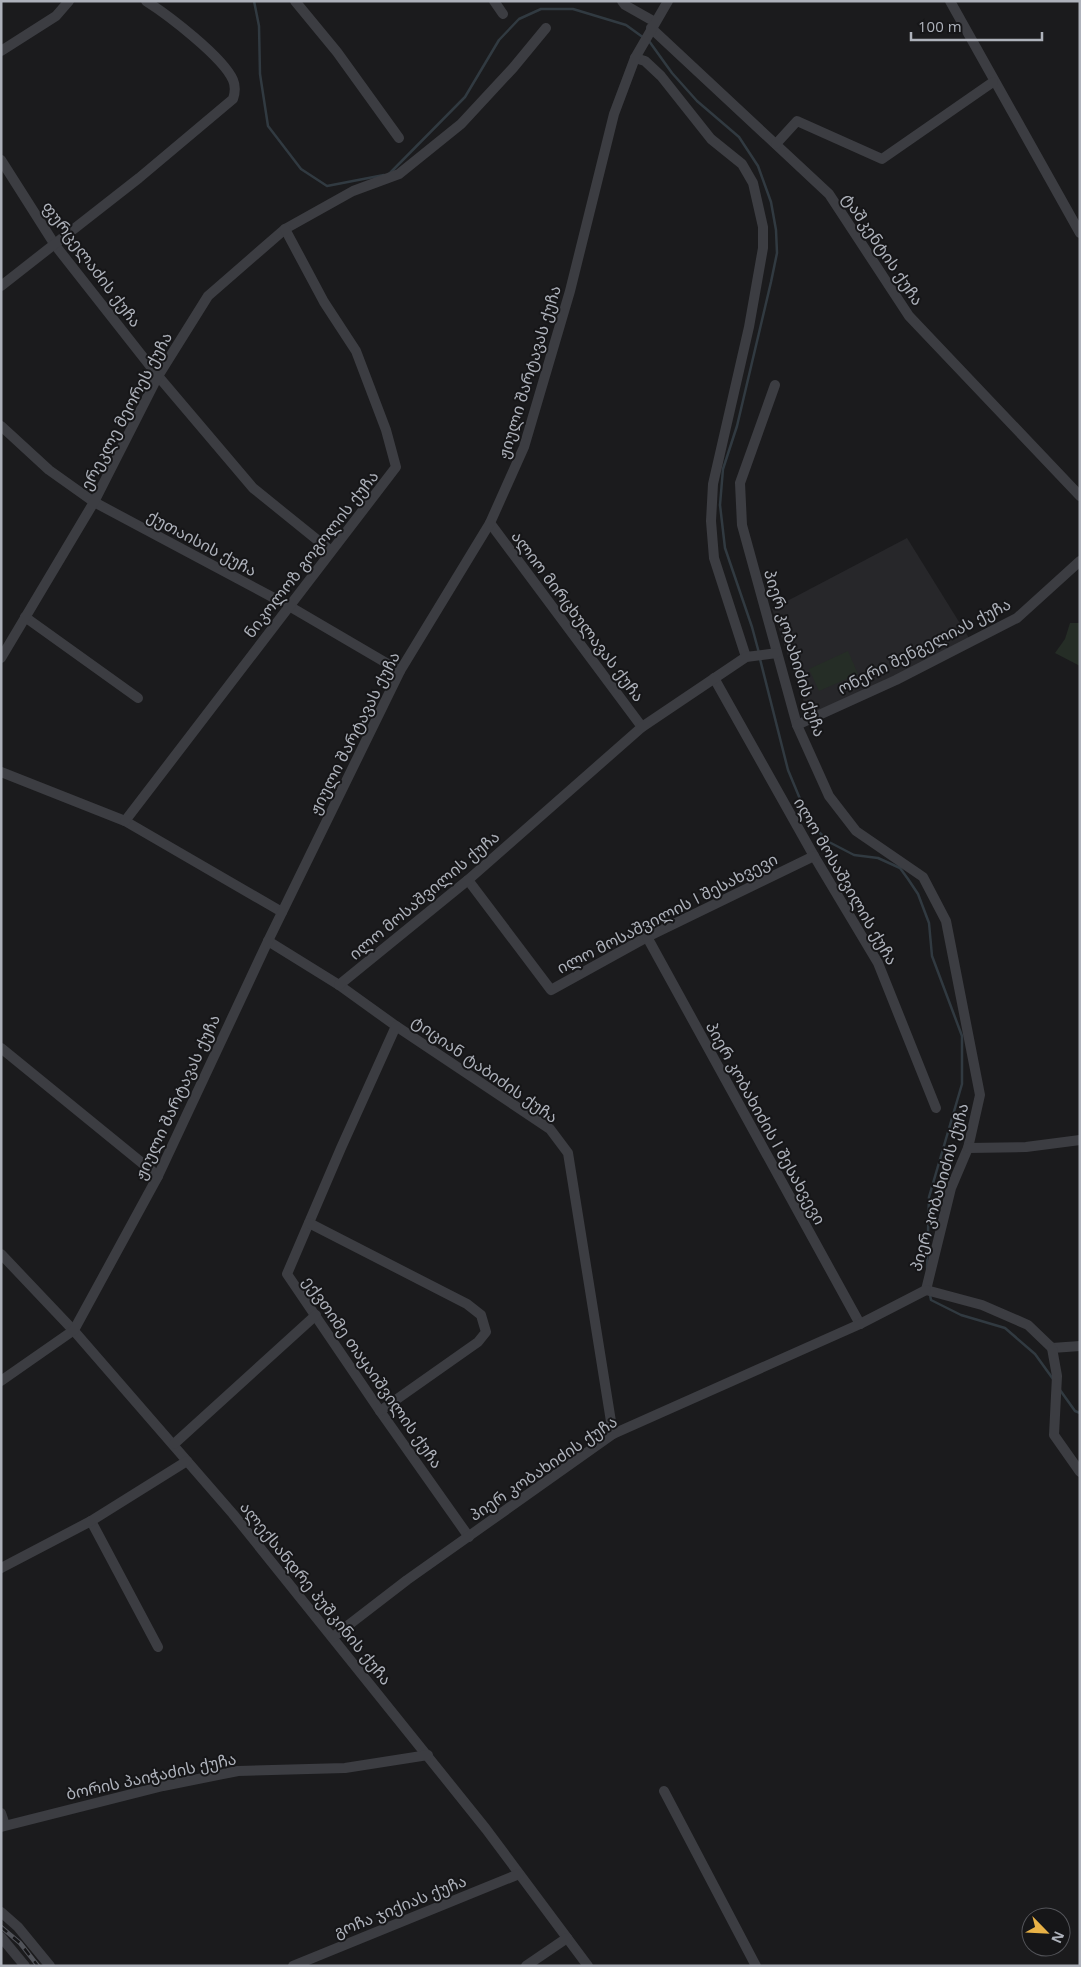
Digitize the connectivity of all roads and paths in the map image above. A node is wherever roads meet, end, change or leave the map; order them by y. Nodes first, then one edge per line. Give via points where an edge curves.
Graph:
1 (69, 1) edge
2 (146, 1) edge
3 (295, 1) edge
4 (494, 1) edge
5 (622, 1) edge
6 (668, 1) edge
7 (950, 1) edge
8 (502, 14) dead end
9 (653, 25) junction
10 (546, 28) dead end
11 (1, 51) edge
12 (638, 53) junction
13 (993, 82) junction
14 (399, 138) dead end
15 (776, 144) junction
16 (1, 160) edge
17 (285, 229) junction
18 (1080, 233) edge
19 (55, 244) junction
20 (1, 286) edge
21 (158, 376) junction
22 (775, 385) dead end
23 (1, 426) edge
24 (1080, 496) edge
25 (94, 502) junction
26 (490, 523) junction
27 (331, 551) junction
28 (1080, 561) edge
29 (289, 606) junction
30 (25, 618) junction
31 (777, 653) junction
32 (748, 656) junction
33 (1, 658) edge
34 (400, 672) junction
35 (714, 678) junction
36 (138, 698) dead end
37 (797, 725) junction
38 (642, 727) junction
39 (1, 772) edge
40 (125, 821) junction
41 (814, 856) junction
42 (468, 880) junction
43 (282, 912) junction
44 (647, 937) junction
45 (268, 941) junction
46 (339, 985) junction
47 (396, 1026) junction
48 (1, 1048) edge
49 (936, 1108) dead end
50 (1080, 1140) edge
51 (968, 1148) junction
52 (158, 1176) junction
53 (309, 1222) junction
54 (1, 1254) edge
55 (926, 1290) junction
56 (316, 1315) junction
57 (860, 1324) junction
58 (74, 1330) junction
59 (1080, 1346) edge
60 (1052, 1348) junction
61 (1, 1381) edge
62 (380, 1412) junction
63 (613, 1434) junction
64 (174, 1444) junction
65 (187, 1461) junction
66 (1080, 1472) edge
67 (91, 1521) junction
68 (469, 1537) junction
69 (1, 1568) edge
70 (333, 1637) junction
71 (158, 1647) dead end
72 (428, 1755) junction
73 (664, 1791) dead end
74 (1, 1813) edge
75 (3, 1826) edge
76 (519, 1874) junction
77 (1, 1912) edge
78 (1, 1937) edge
79 (566, 1938) junction
80 (24, 1966) edge
81 (50, 1966) edge
82 (292, 1966) edge
83 (526, 1966) edge
84 (588, 1966) edge
85 (756, 1966) edge

1 - 11 street via 56,16
2 - 19 street via 164,12 218,60 232,80 233,99
3 - 14 street via 337,52
4 - 8 street
5 - 9 street, ტაშკენტის ქუჩა
6 - 9 street
7 - 13 street
9 - 12 street, ჟიული შარტავას ქუჩა
9 - 15 street, ტაშკენტის ქუჩა
10 - 17 street, ერეკლე მეორეს ქუჩა via 461,124 399,174 352,191
12 - 26 street, ჟიული შარტავას ქუჩა via 614,114 570,291 524,447
12 - 32 street via 661,76 711,139 742,164 753,183 763,228 763,248 749,327 713,484 711,521 714,558
13 - 15 street via 882,159 798,121
13 - 18 street
15 - 24 street, ტაშკენტის ქუჩა via 829,194 909,316
16 - 19 street, ფურცელაძის ქუჩა
17 - 21 street, ერეკლე მეორეს ქუჩა via 208,296
17 - 27 street, ნიკოლოზ გოგოლის ქუჩა via 324,302 356,351 396,461 394,472
19 - 20 street
19 - 21 street, ფურცელაძის ქუჩა
21 - 25 street, ერეკლე მეორეს ქუჩა
21 - 27 street, ფურცელაძის ქუჩა via 253,488
22 - 31 street, პიერ კობახიძის ქუჩა via 740,483 742,525
23 - 25 street, ქუთაისის ქუჩა via 49,470
25 - 29 street, ქუთაისის ქუჩა
25 - 30 street, ერეკლე მეორეს ქუჩა
26 - 34 street, ჟიული შარტავას ქუჩა
26 - 38 street, ალიო მირცხულავას ქუჩა
27 - 29 street, ნიკოლოზ გოგოლის ქუჩა
28 - 37 street, ონერი შენგელიას ქუჩა via 1017,618 896,680
29 - 34 street, ქუთაისის ქუჩა
29 - 40 street, ნიკოლოზ გოგოლის ქუჩა
30 - 33 street, ერეკლე მეორეს ქუჩა
30 - 36 street
31 - 32 street
31 - 37 street, პიერ კობახიძის ქუჩა
32 - 35 street, ილო მოსაშვილის ქუჩა
34 - 43 street, ჟიული შარტავას ქუჩა
35 - 38 street, ილო მოსაშვილის ქუჩა
35 - 41 street, ილო მოსაშვილის ქუჩა
37 - 51 street, პიერ კობახიძის ქუჩა via 828,796 856,831 923,877 946,921 980,1095
38 - 42 street, ილო მოსაშვილის ქუჩა
39 - 40 street
40 - 43 street
41 - 44 street, ილო მოსაშვილის I შესახვევი
41 - 49 street, ილო მოსაშვილის ქუჩა via 878,962
42 - 44 street, ილო მოსაშვილის I შესახვევი via 551,990
42 - 46 street, ილო მოსაშვილის ქუჩა
43 - 45 street, ჟიული შარტავას ქუჩა
44 - 57 street, პიერ კობახიძის I შესახვევი
45 - 46 street, ტიციან ტაბიძის ქუჩა
45 - 52 street, ჟიული შარტავას ქუჩა
46 - 47 street, ტიციან ტაბიძის ქუჩა
47 - 53 street, ექვთიმე თაყაიშვილის ქუჩა
47 - 63 street, ტიციან ტაბიძის ქუჩა via 550,1129 568,1153
48 - 52 street
50 - 51 street via 1026,1147
51 - 55 street, პიერ კობახიძის ქუჩა via 952,1188
52 - 58 street, ჟიული შარტავას ქუჩა
53 - 56 street, ექვთიმე თაყაიშვილის ქუჩა via 288,1274
53 - 62 street via 467,1304 480,1315 486,1332 478,1342
54 - 58 street, ალექსანდრე პუშკინის ქუჩა
55 - 57 street, პიერ კობახიძის ქუჩა
55 - 60 street via 982,1305 1020,1322
56 - 62 street, ექვთიმე თაყაიშვილის ქუჩა
56 - 64 street
57 - 63 street, პიერ კობახიძის ქუჩა
58 - 61 street, ჟიული შარტავას ქუჩა
58 - 64 street, ალექსანდრე პუშკინის ქუჩა
59 - 60 street
60 - 66 street via 1056,1376 1054,1435
62 - 68 street, ექვთიმე თაყაიშვილის ქუჩა
63 - 68 street, პიერ კობახიძის ქუჩა
64 - 65 street, ალექსანდრე პუშკინის ქუჩა
65 - 67 street
65 - 70 street, ალექსანდრე პუშკინის ქუჩა
67 - 69 street
67 - 71 street
68 - 70 street, პიერ კობახიძის ქუჩა
70 - 72 street, ალექსანდრე პუშკინის ქუჩა
72 - 75 street, ბორის პაიჭაძის ქუჩა via 345,1768 238,1771
72 - 76 street, ალექსანდრე პუშკინის ქუჩა
73 - 85 street
74 - 75 street
76 - 79 street, ალექსანდრე პუშკინის ქუჩა
76 - 82 street, გოჩა ჯიქიას ქუჩა
77 - 81 street via 18,1927
78 - 80 street
79 - 83 street
79 - 84 street, ალექსანდრე პუშკინის ქუჩა

